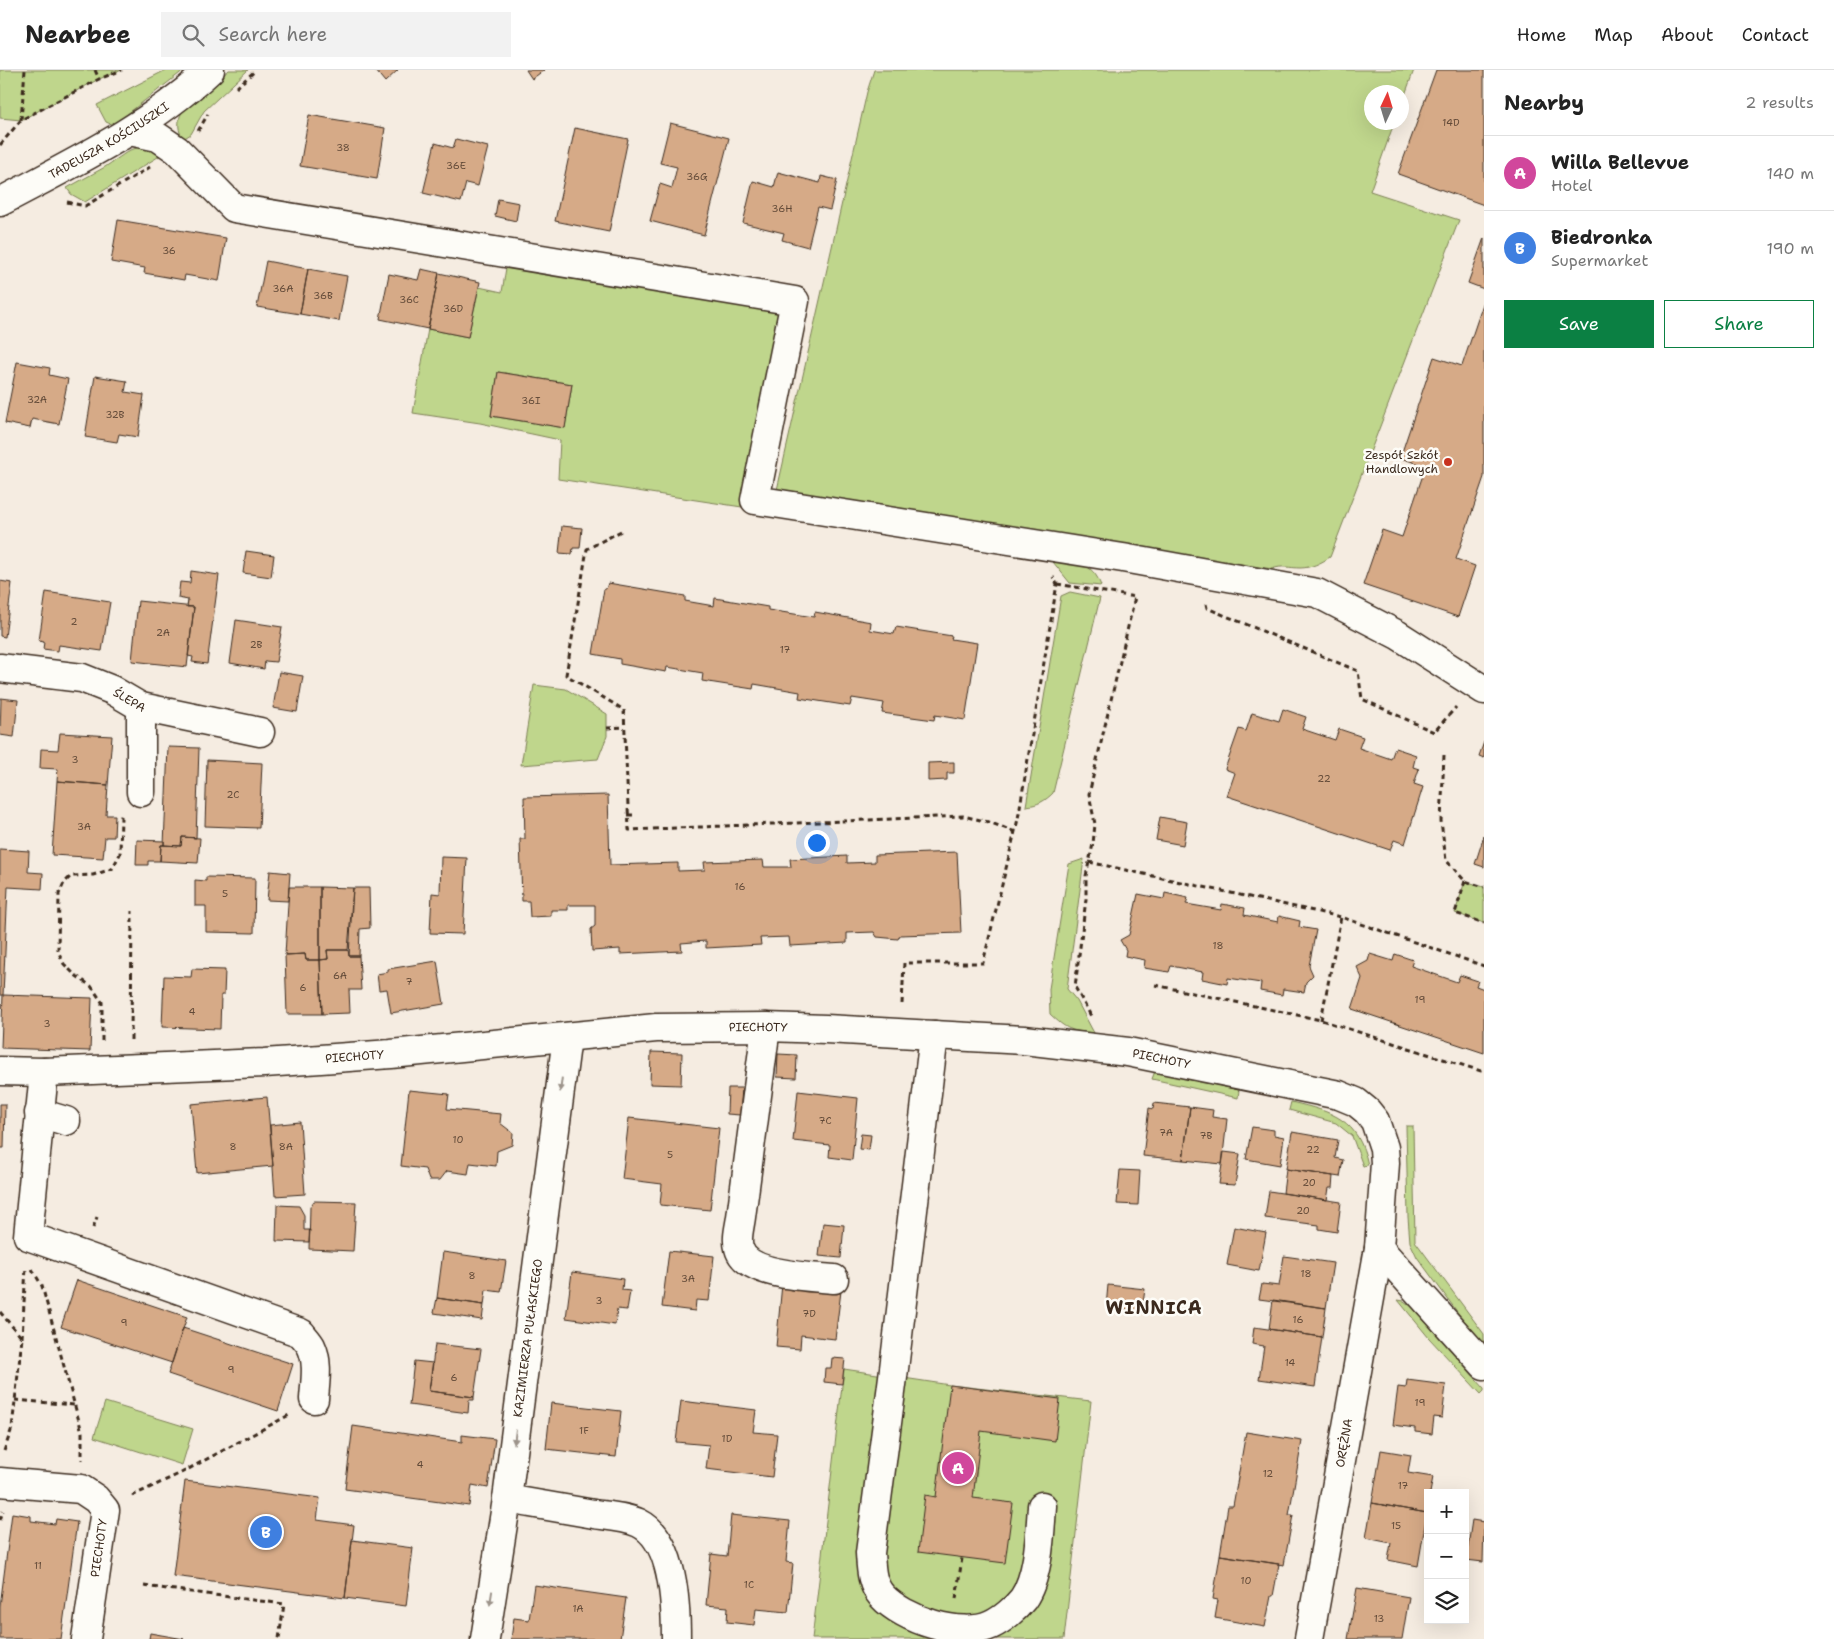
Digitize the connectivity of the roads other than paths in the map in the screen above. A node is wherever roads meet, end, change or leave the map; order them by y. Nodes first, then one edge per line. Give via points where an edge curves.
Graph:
1 (210, 70) edge
2 (130, 131) junction
3 (0, 202) edge
4 (0, 668) edge
5 (1484, 690) edge
6 (141, 707) junction
7 (260, 732) dead end
8 (141, 792) road end
9 (766, 1027) junction
10 (934, 1035) junction
11 (567, 1037) junction
12 (0, 1071) edge
13 (44, 1072) junction
14 (39, 1113) junction
15 (66, 1121) dead end
16 (1379, 1248) junction
17 (834, 1279) dead end
18 (1484, 1365) edge
19 (314, 1399) road end
20 (3, 1493) edge
21 (507, 1499) junction
22 (1042, 1506) dead end
23 (86, 1639) edge
24 (485, 1639) edge
25 (676, 1639) edge
26 (1309, 1639) edge

1 - 2 street, TADEUSZA KOŚCIUSZKI via 166,108
2 - 3 street, TADEUSZA KOŚCIUSZKI
2 - 5 street via 158,138 177,150 234,208 795,301 755,500 1318,593 1398,635
4 - 6 street, ŚLEPA via 82,678
6 - 7 street, ŚLEPA
6 - 8 street
9 - 10 street, PIECHOTY
9 - 11 street, PIECHOTY via 656,1028
9 - 17 street via 739,1248 757,1266 780,1274
10 - 16 street, PIECHOTY via 1024,1040 1128,1052 1339,1095 1356,1102 1375,1121 1384,1155
10 - 22 street via 870,1553 871,1575 881,1595 914,1618 952,1629 990,1626 1023,1598 1033,1577
11 - 13 street, PIECHOTY via 303,1060
11 -> 21 street, KAZIMIERZA PUŁASKIEGO
12 - 13 street, PIECHOTY
13 - 14 street
14 - 15 street
14 - 19 street via 28,1236 301,1333 311,1346 314,1357
16 - 18 street
16 - 26 street, ORĘŻNA
20 - 23 street, PIECHOTY via 81,1489 105,1510
21 -> 24 street, KAZIMIERZA PUŁASKIEGO
21 - 25 street via 640,1524 654,1536 666,1555 676,1606

